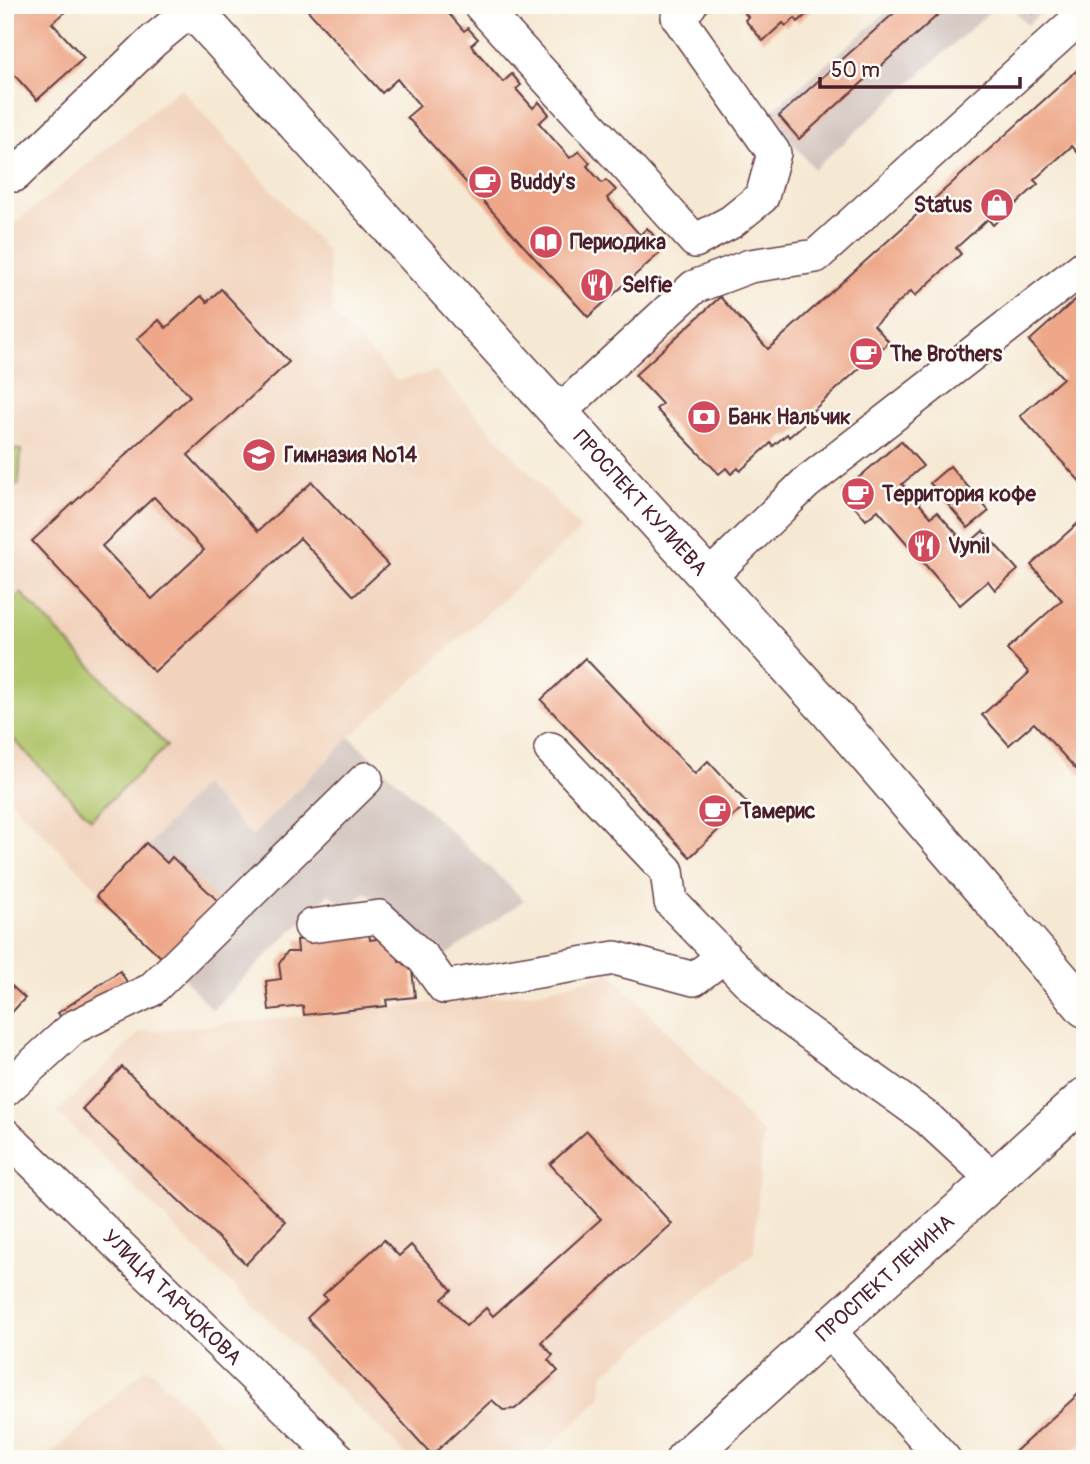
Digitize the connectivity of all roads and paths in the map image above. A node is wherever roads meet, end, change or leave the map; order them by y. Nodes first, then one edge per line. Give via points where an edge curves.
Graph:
1 (481, 5) edge
2 (690, 5) edge
3 (190, 7) edge
4 (1085, 13) edge
5 (5, 170) edge
6 (695, 241) junction
7 (1085, 266) edge
8 (694, 287) junction
9 (558, 413) junction
10 (707, 579) junction
11 (551, 749) dead end
12 (366, 779) dead end
13 (311, 926) dead end
14 (724, 956) junction
15 (1085, 1008) edge
16 (5, 1090) edge
17 (1085, 1097) edge
18 (5, 1135) edge
19 (994, 1180) junction
20 (828, 1330) junction
21 (339, 1459) edge
22 (685, 1459) edge
23 (944, 1459) edge

1 - 6 street
2 - 6 street via 678,17 774,153 762,197 731,222
3 - 5 street via 15,175
3 - 9 main road, ПРОСПЕКТ КУЛИЕВА
4 - 8 street via 816,256 750,266
6 - 8 street via 686,267
7 - 10 street via 806,482
8 - 9 street
9 - 10 main road, ПРОСПЕКТ КУЛИЕВА
10 - 15 main road, ПРОСПЕКТ КУЛИЕВА via 836,719
11 - 14 street via 667,871 671,902
12 - 16 street via 151,990 74,1027
13 - 14 street via 379,918 424,959 444,987 615,958 694,979
14 - 19 street via 773,1007 928,1119
17 - 19 main road, ПРОСПЕКТ ЛЕНИНА
18 - 21 street, УЛИЦА ТАРЧОКОВА
19 - 20 main road, ПРОСПЕКТ ЛЕНИНА
20 - 22 main road, ПРОСПЕКТ ЛЕНИНА
20 - 23 street

